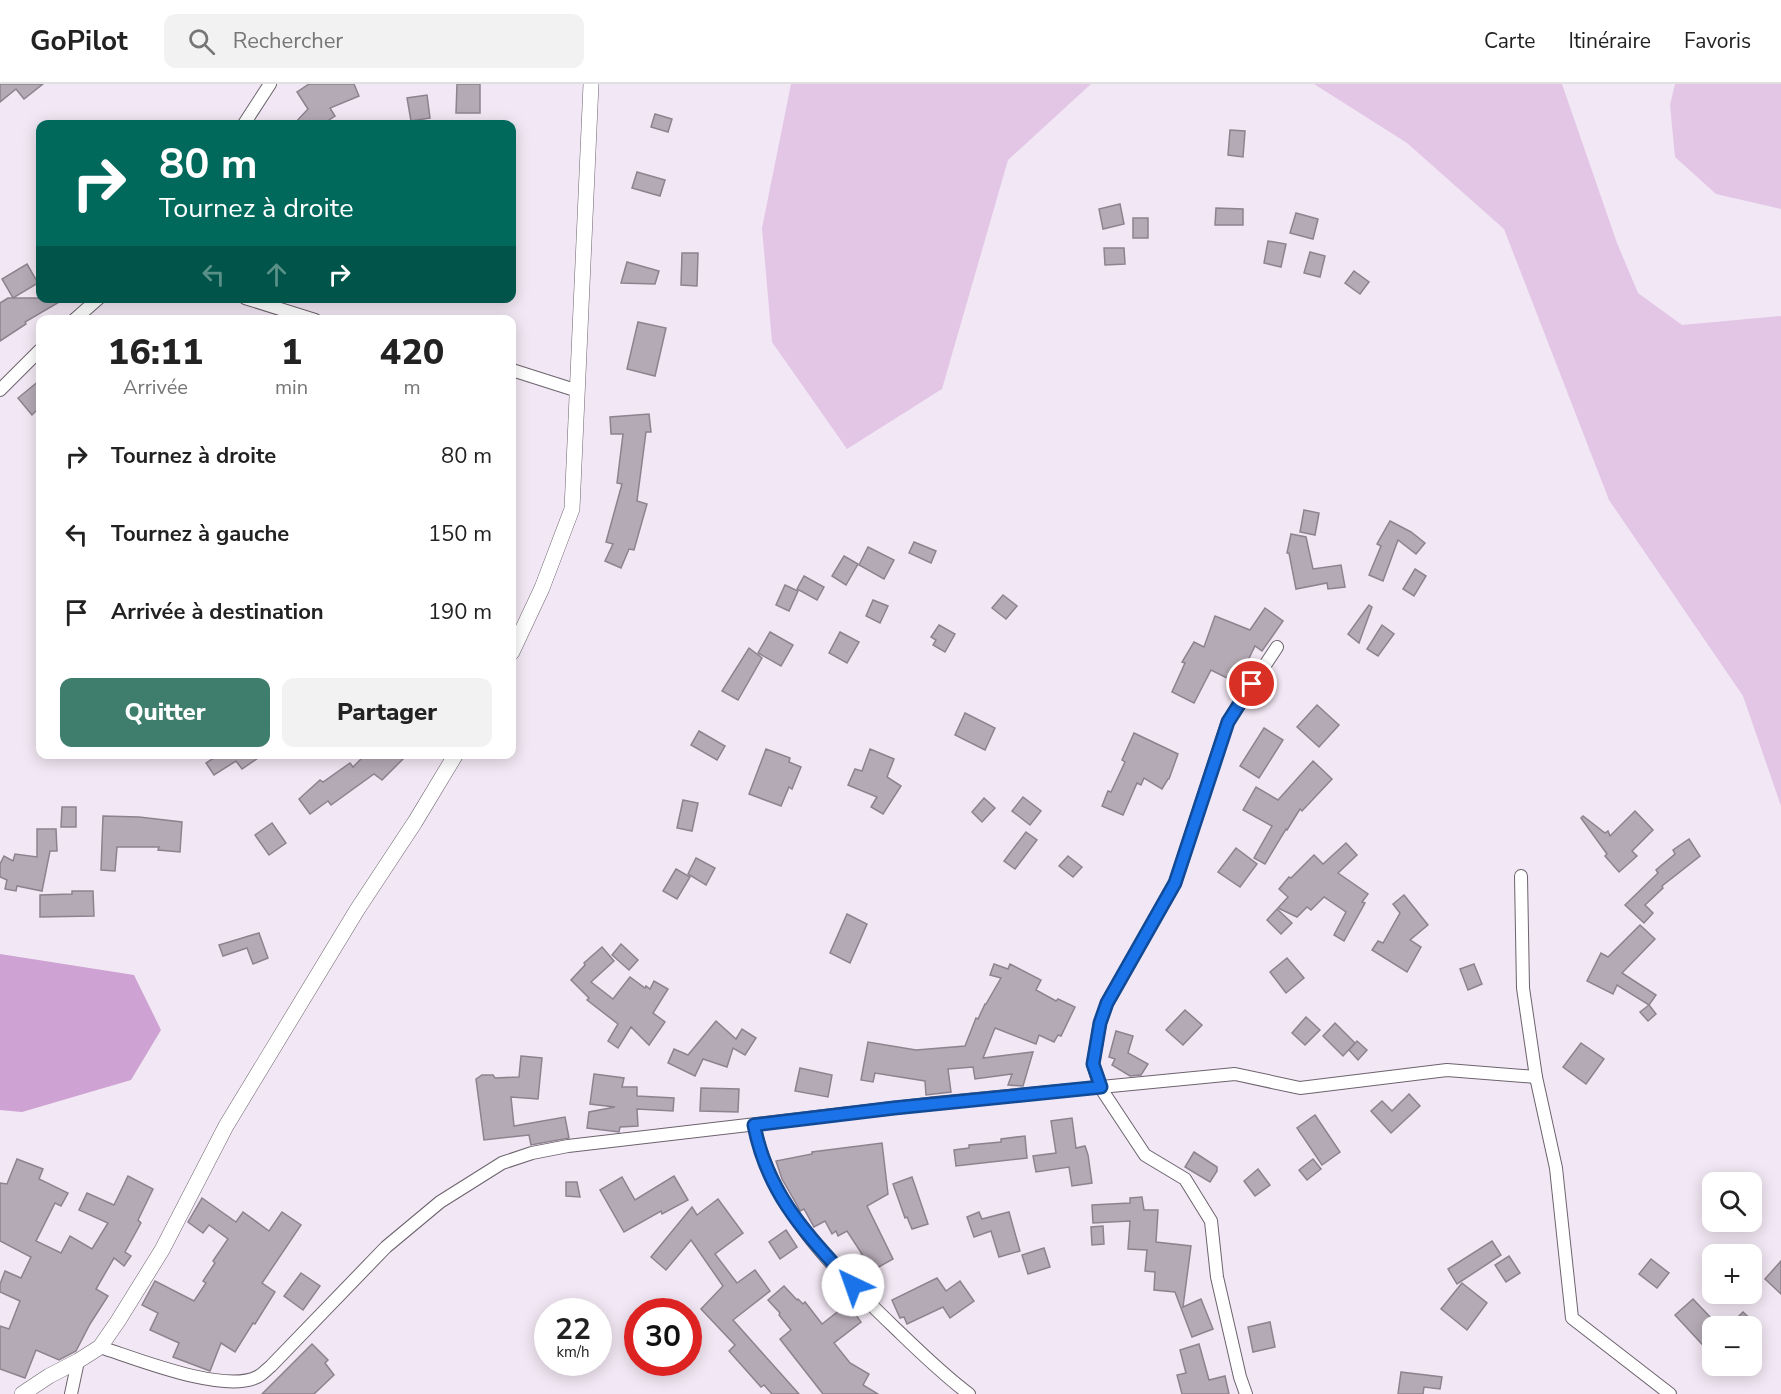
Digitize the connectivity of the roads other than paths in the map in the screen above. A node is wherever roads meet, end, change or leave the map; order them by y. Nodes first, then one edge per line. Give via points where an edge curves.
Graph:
1 (270, 84) edge
2 (591, 84) edge
3 (247, 120) edge
4 (93, 303) edge
5 (261, 303) edge
6 (80, 315) edge
7 (299, 315) edge
8 (36, 354) edge
9 (516, 371) edge
10 (0, 390) edge
11 (578, 391) junction
12 (516, 643) edge
13 (1276, 647) dead end
14 (453, 759) edge
15 (1521, 876) dead end
16 (1536, 1077) junction
17 (1101, 1087) junction
18 (754, 1125) junction
19 (100, 1347) junction
20 (78, 1361) junction
21 (22, 1394) edge
22 (71, 1394) edge
23 (969, 1394) edge
24 (1246, 1394) edge
25 (1670, 1394) edge

1 - 3 street
2 - 11 street
4 - 6 street
5 - 7 street
8 - 10 street
9 - 11 street
11 - 12 street via 572,509
13 - 17 street via 1228,722 1175,883 1107,1003 1093,1064
14 - 19 street via 226,1126 162,1250
15 - 16 street via 1523,988
16 - 17 street via 1447,1070 1299,1088 1235,1074
16 - 25 street via 1556,1168 1572,1318
17 - 18 street
17 - 24 street via 1145,1155 1185,1179 1211,1221 1217,1277
18 - 19 street via 568,1146 502,1163 440,1203 386,1247 256,1378 205,1380
18 - 23 street via 771,1178 800,1227 864,1298
19 - 20 street
20 - 21 street
20 - 22 street

